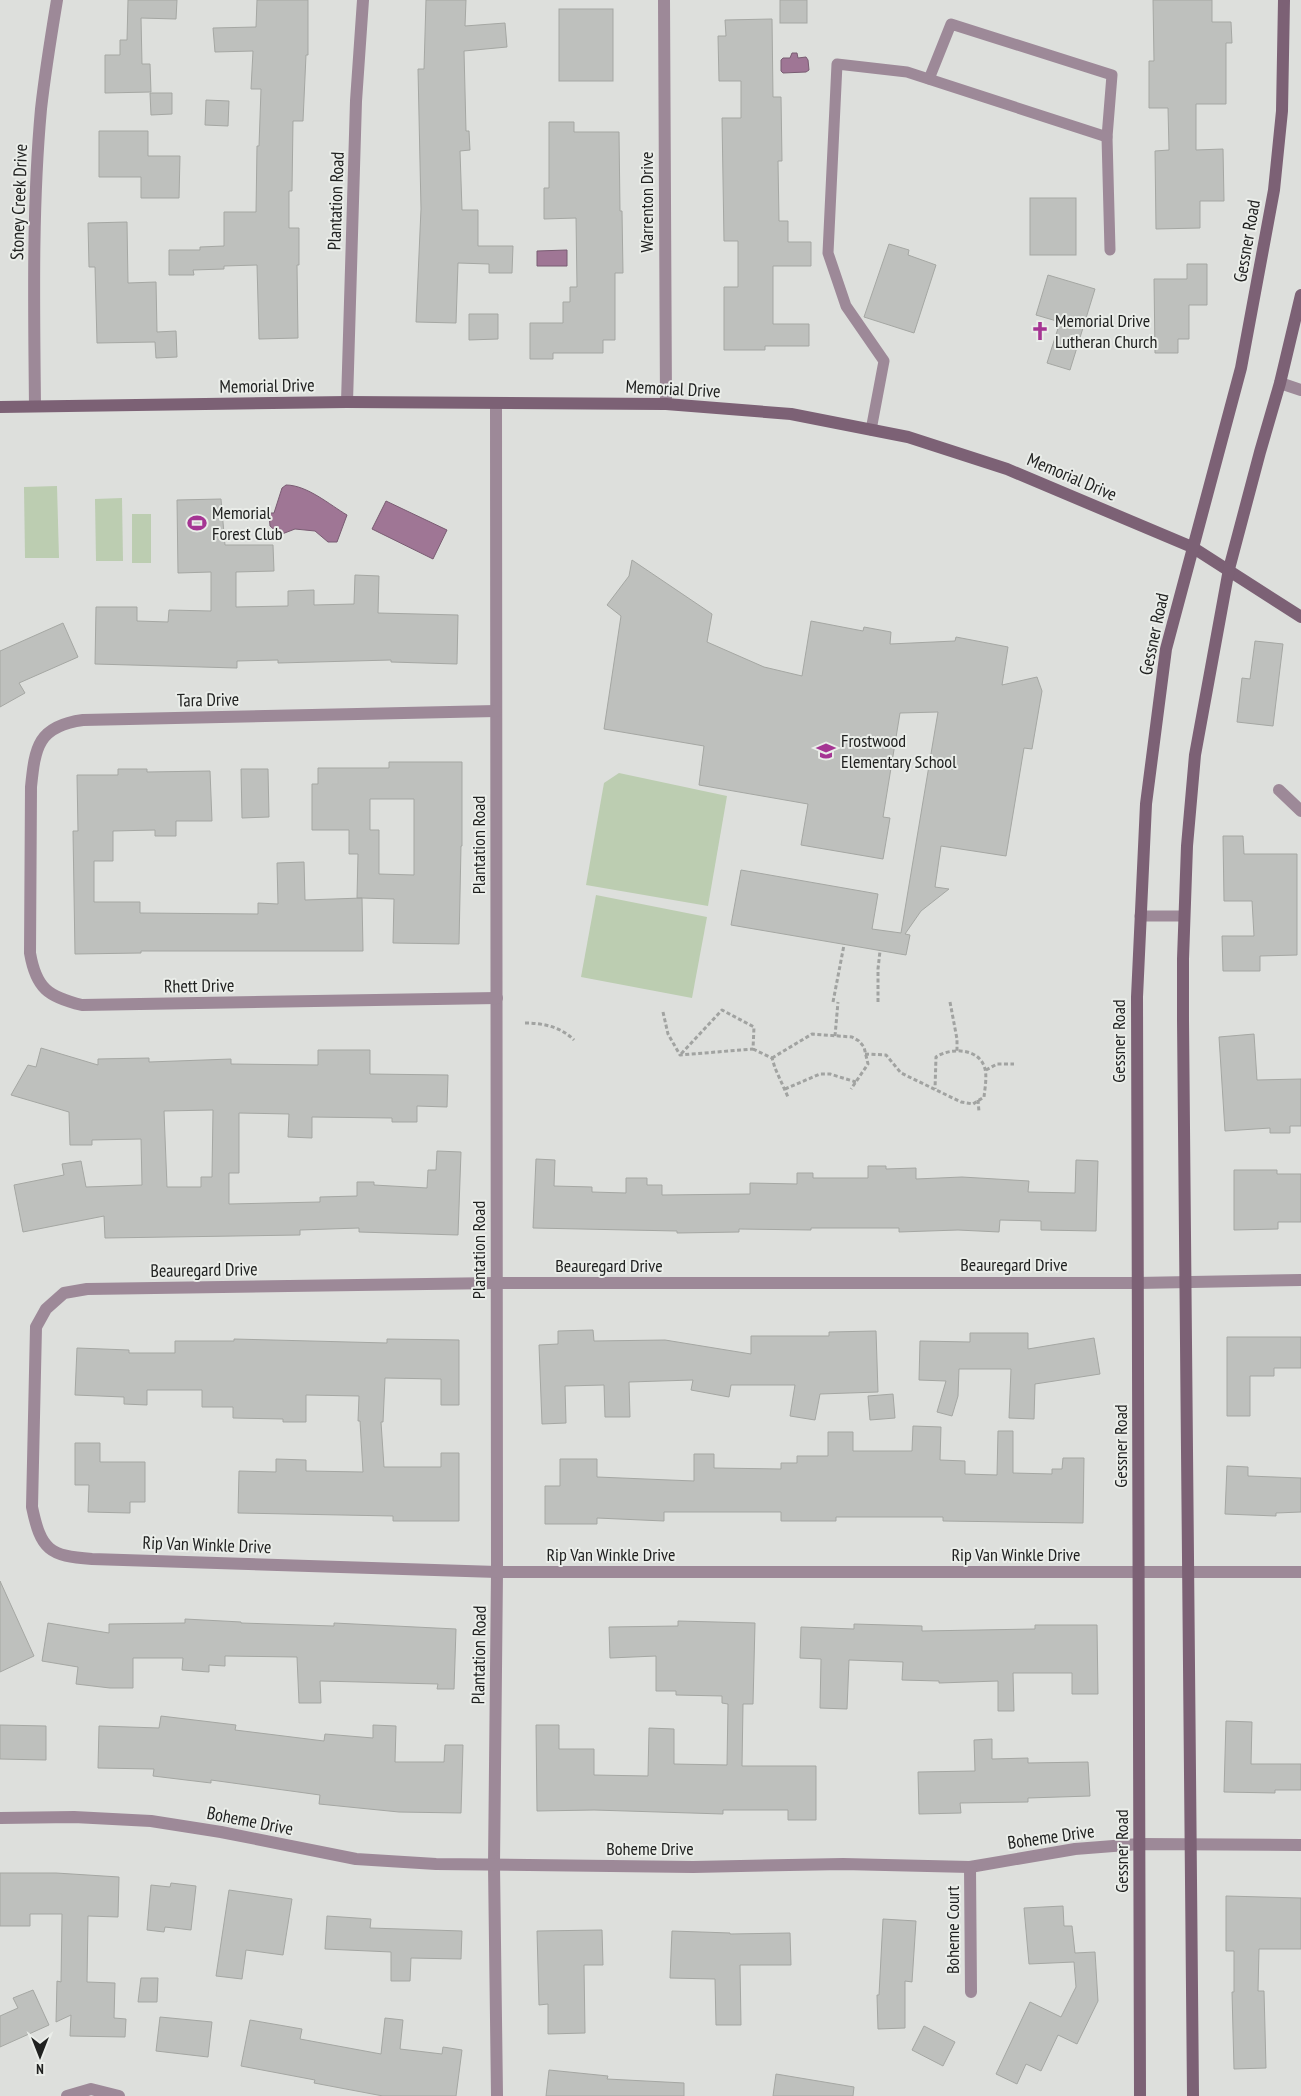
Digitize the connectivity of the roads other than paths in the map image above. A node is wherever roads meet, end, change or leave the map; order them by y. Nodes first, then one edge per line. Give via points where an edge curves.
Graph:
1 (57, 0) edge
2 (363, 0) edge
3 (664, 0) edge
4 (1284, 0) edge
5 (929, 79) junction
6 (1107, 137) junction
7 (1110, 250) dead end
8 (1301, 295) edge
9 (1280, 383) junction
10 (1301, 390) edge
11 (347, 402) junction
12 (496, 403) junction
13 (666, 404) junction
14 (35, 406) junction
15 (0, 407) edge
16 (871, 430) junction
17 (1192, 546) junction
18 (1229, 569) junction
19 (1301, 617) edge
20 (496, 712) junction
21 (1279, 790) dead end
22 (1301, 811) edge
23 (31, 853) joint
24 (1140, 916) junction
25 (1184, 916) junction
26 (497, 998) junction
27 (1301, 1280) edge
28 (1137, 1282) junction
29 (1185, 1282) junction
30 (496, 1283) junction
31 (34, 1428) joint
32 (497, 1572) junction
33 (1187, 1572) junction
34 (1301, 1572) edge
35 (1140, 1573) junction
36 (0, 1818) edge
37 (1139, 1844) junction
38 (1190, 1844) junction
39 (1301, 1844) edge
40 (494, 1865) junction
41 (970, 1867) junction
42 (971, 1992) dead end
43 (67, 2096) edge
44 (119, 2096) edge
45 (496, 2096) edge
46 (1140, 2096) edge
47 (1193, 2096) edge

1 - 14 street, Stoney Creek Drive via 41,110 36,195
2 - 11 street, Plantation Road via 356,100
3 - 13 street, Warrenton Drive
4 - 17 main road, Gessner Road via 1282,111 1274,190 1241,368
5 - 6 lane
5 - 6 lane via 951,24 1084,66 1112,76
5 - 16 lane via 907,72 837,64 828,253 846,306 884,361
6 - 7 lane
8 - 9 main road
9 - 10 street
9 - 18 main road
11 - 12 main road, Memorial Drive
11 - 14 main road, Memorial Drive
12 - 13 main road, Memorial Drive
12 - 20 street, Plantation Road
13 - 16 main road, Memorial Drive via 791,414
14 - 15 main road, Memorial Drive
16 - 17 main road, Memorial Drive via 908,438 1007,469
17 - 18 main road, Memorial Drive
17 - 24 main road, Gessner Road via 1166,648 1146,804
18 - 19 main road, Memorial Drive
18 - 25 main road via 1195,755 1186,846
20 - 23 street, Tara Drive via 66,722 47,734 37,747 31,787
20 - 26 street, Plantation Road
21 - 22 street
23 - 26 street, Rhett Drive via 30,953 33,971 44,989 61,1000 82,1005
24 - 25 lane
24 - 28 main road, Gessner Road
25 - 29 main road
26 - 30 street, Plantation Road
27 - 29 street, Beauregard Drive
28 - 29 street, Beauregard Drive
28 - 30 street, Beauregard Drive
28 - 35 main road, Gessner Road
29 - 33 main road
30 - 31 street, Beauregard Drive via 87,1288 64,1293 46,1309 36,1327
30 - 32 street, Plantation Road
31 - 32 street, Rip Van Winkle Drive via 32,1507 36,1527 46,1546 64,1557
32 - 35 street, Rip Van Winkle Drive
32 - 40 street, Plantation Road
33 - 34 street, Rip Van Winkle Drive
33 - 35 street, Rip Van Winkle Drive
33 - 38 main road
35 - 37 main road, Gessner Road
36 - 40 street, Boheme Drive via 152,1821 356,1859
37 - 38 street, Boheme Drive
37 - 41 street, Boheme Drive via 1075,1849
37 - 46 main road, Gessner Road
38 - 39 street, Boheme Drive
38 - 47 main road
40 - 41 street, Boheme Drive
40 - 45 street, Plantation Road
41 - 42 street, Boheme Court
43 - 44 street via 91,2089

